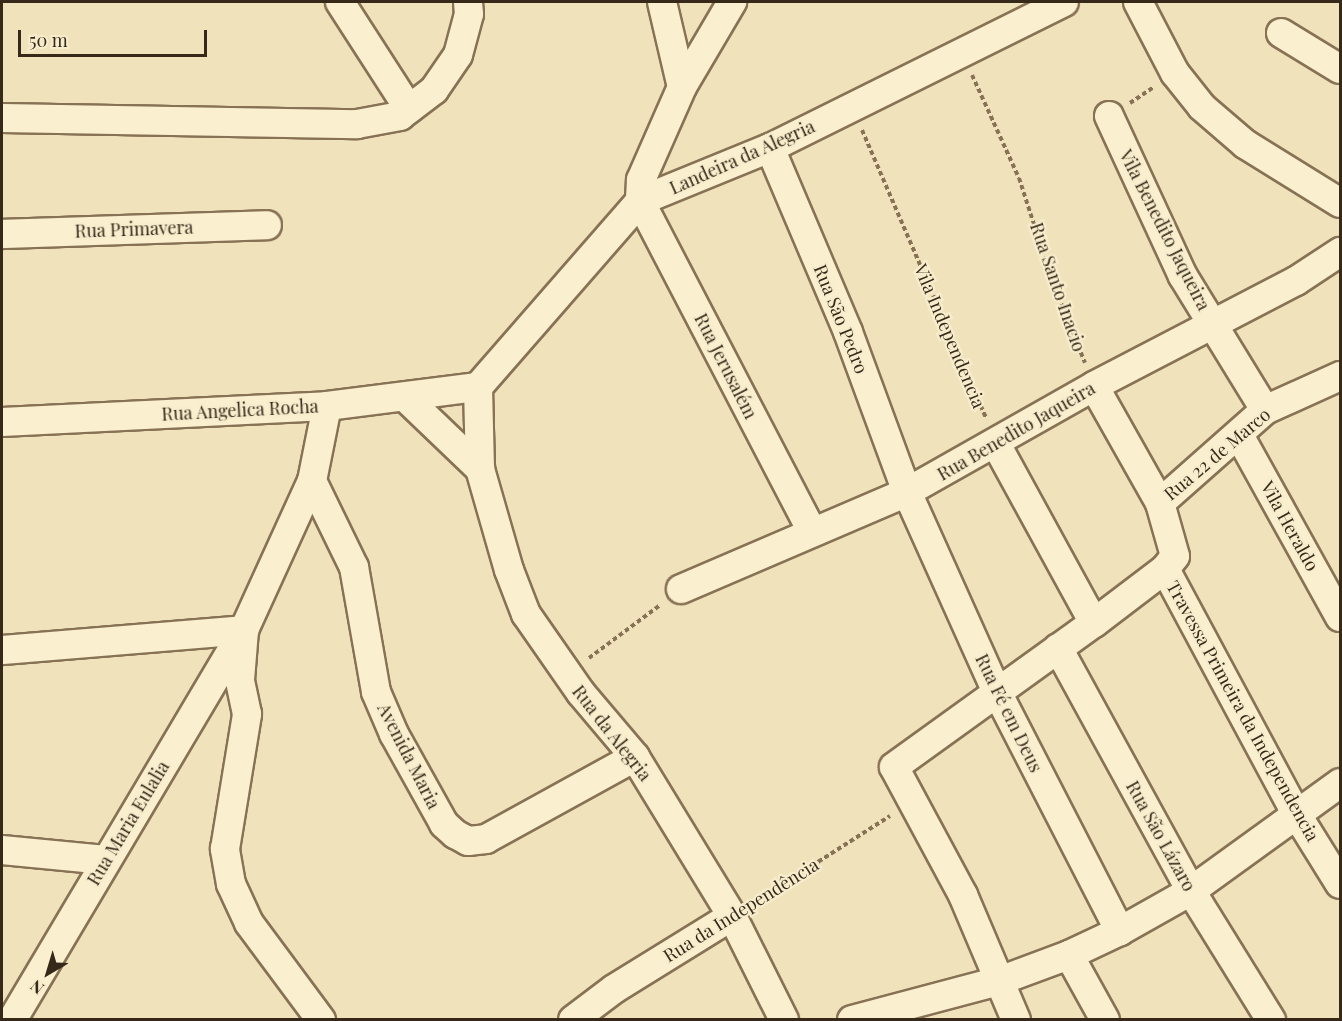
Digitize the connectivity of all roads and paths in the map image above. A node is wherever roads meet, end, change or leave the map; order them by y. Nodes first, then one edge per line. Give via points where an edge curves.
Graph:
1 (340, 2) edge
2 (468, 2) edge
3 (662, 2) edge
4 (732, 2) edge
5 (1064, 2) edge
6 (1138, 2) edge
7 (1281, 33) dead end
8 (963, 55) junction
9 (1341, 69) edge
10 (1175, 73) junction
11 (682, 87) junction
12 (852, 107) junction
13 (404, 112) junction
14 (1109, 116) joint
15 (2, 118) edge
16 (770, 148) junction
17 (640, 201) junction
18 (1341, 203) edge
19 (267, 225) dead end
20 (2, 234) edge
21 (1341, 252) edge
22 (1213, 325) junction
23 (1341, 376) edge
24 (1094, 386) junction
25 (478, 387) junction
26 (405, 397) junction
27 (327, 406) junction
28 (1265, 410) junction
29 (2, 422) edge
30 (1239, 435) junction
31 (996, 444) junction
32 (480, 469) junction
33 (312, 481) junction
34 (907, 492) junction
35 (1160, 503) junction
36 (812, 531) junction
37 (1170, 562) junction
38 (681, 589) joint
39 (1341, 617) edge
40 (1094, 623) junction
41 (244, 630) junction
42 (1058, 648) junction
43 (2, 650) edge
44 (567, 675) junction
45 (996, 692) junction
46 (635, 757) junction
47 (1341, 783) edge
48 (911, 803) junction
49 (1296, 815) junction
50 (2, 850) edge
51 (106, 860) junction
52 (1341, 884) edge
53 (1191, 891) junction
54 (732, 916) junction
55 (1120, 931) junction
56 (1069, 955) junction
57 (999, 981) junction
58 (11, 1016) edge
59 (321, 1020) edge
60 (573, 1020) edge
61 (784, 1020) edge
62 (852, 1020) edge
63 (1016, 1020) edge
64 (1105, 1020) edge
65 (1271, 1020) edge

1 - 13 street
2 - 13 street via 469,14 458,55 434,90
3 - 11 street
4 - 11 street
5 - 8 street, Landeira da Alegria
6 - 10 street
7 - 9 street
8 - 12 street, Landeira da Alegria
8 - 24 path, Rua Santo Inacio via 1019,178 1053,283
10 - 14 path
10 - 18 street via 1202,107 1245,144
11 - 17 street via 641,180
12 - 16 street, Landeira da Alegria
12 - 31 path, Vila Independencia
13 - 15 street via 357,124
14 - 22 street, Vila Benedito Jaqueira via 1162,234
16 - 17 street, Landeira da Alegria
16 - 34 street, Rua São Pedro via 848,333
17 - 25 street, Landeira da Alegria
17 - 36 street, Rua Jerusalém
19 - 20 street, Rua Primavera
21 - 22 street, Rua Benedito Jaqueira
22 - 24 street, Rua Benedito Jaqueira
22 - 28 street, Vila Benedito Jaqueira
23 - 28 street, Rua 22 de Marco
24 - 31 street, Rua Benedito Jaqueira
24 - 35 street
25 - 26 street, Rua Angelica Rocha
25 - 32 street, Rua da Alegria
26 - 27 street, Rua Angelica Rocha
26 - 32 street
27 - 29 street, Rua Angelica Rocha
27 - 33 street
28 - 30 street, Rua 22 de Marco
30 - 35 street, Rua 22 de Marco
30 - 39 street, Vila Heraldo
31 - 34 street, Rua Benedito Jaqueira
31 - 40 street
32 - 44 street, Rua da Alegria via 526,614
33 - 41 street
33 - 46 street, Avenida Maria via 354,567 376,692 399,744 444,824 455,834 468,841 486,839
34 - 36 street, Rua Benedito Jaqueira
34 - 45 street, Rua Fé em Deus
35 - 37 street
36 - 38 street, Rua Benedito Jaqueira
37 - 40 street
37 - 49 street, Travessa Primeira da Independencia
38 - 44 path
40 - 42 street
41 - 43 street
41 - 51 street, Rua Maria Eulalia
41 - 59 street via 240,680 247,714 225,849 231,884 249,923
42 - 45 street
42 - 53 street, Rua São Lázaro
44 - 46 street, Rua da Alegria
45 - 48 street via 898,762 895,774
45 - 55 street, Rua Fé em Deus
46 - 54 street, Rua da Alegria
47 - 49 street
48 - 54 path, Rua da Independência
48 - 57 street via 963,895
49 - 52 street, Travessa Primeira da Independencia
49 - 53 street
50 - 51 street
51 - 58 street, Rua Maria Eulalia
53 - 55 street
53 - 65 street, Rua São Lázaro
54 - 60 street, Rua da Independência via 614,989
54 - 61 street, Rua da Alegria
55 - 56 street
56 - 57 street
56 - 64 street
57 - 62 street
57 - 63 street

